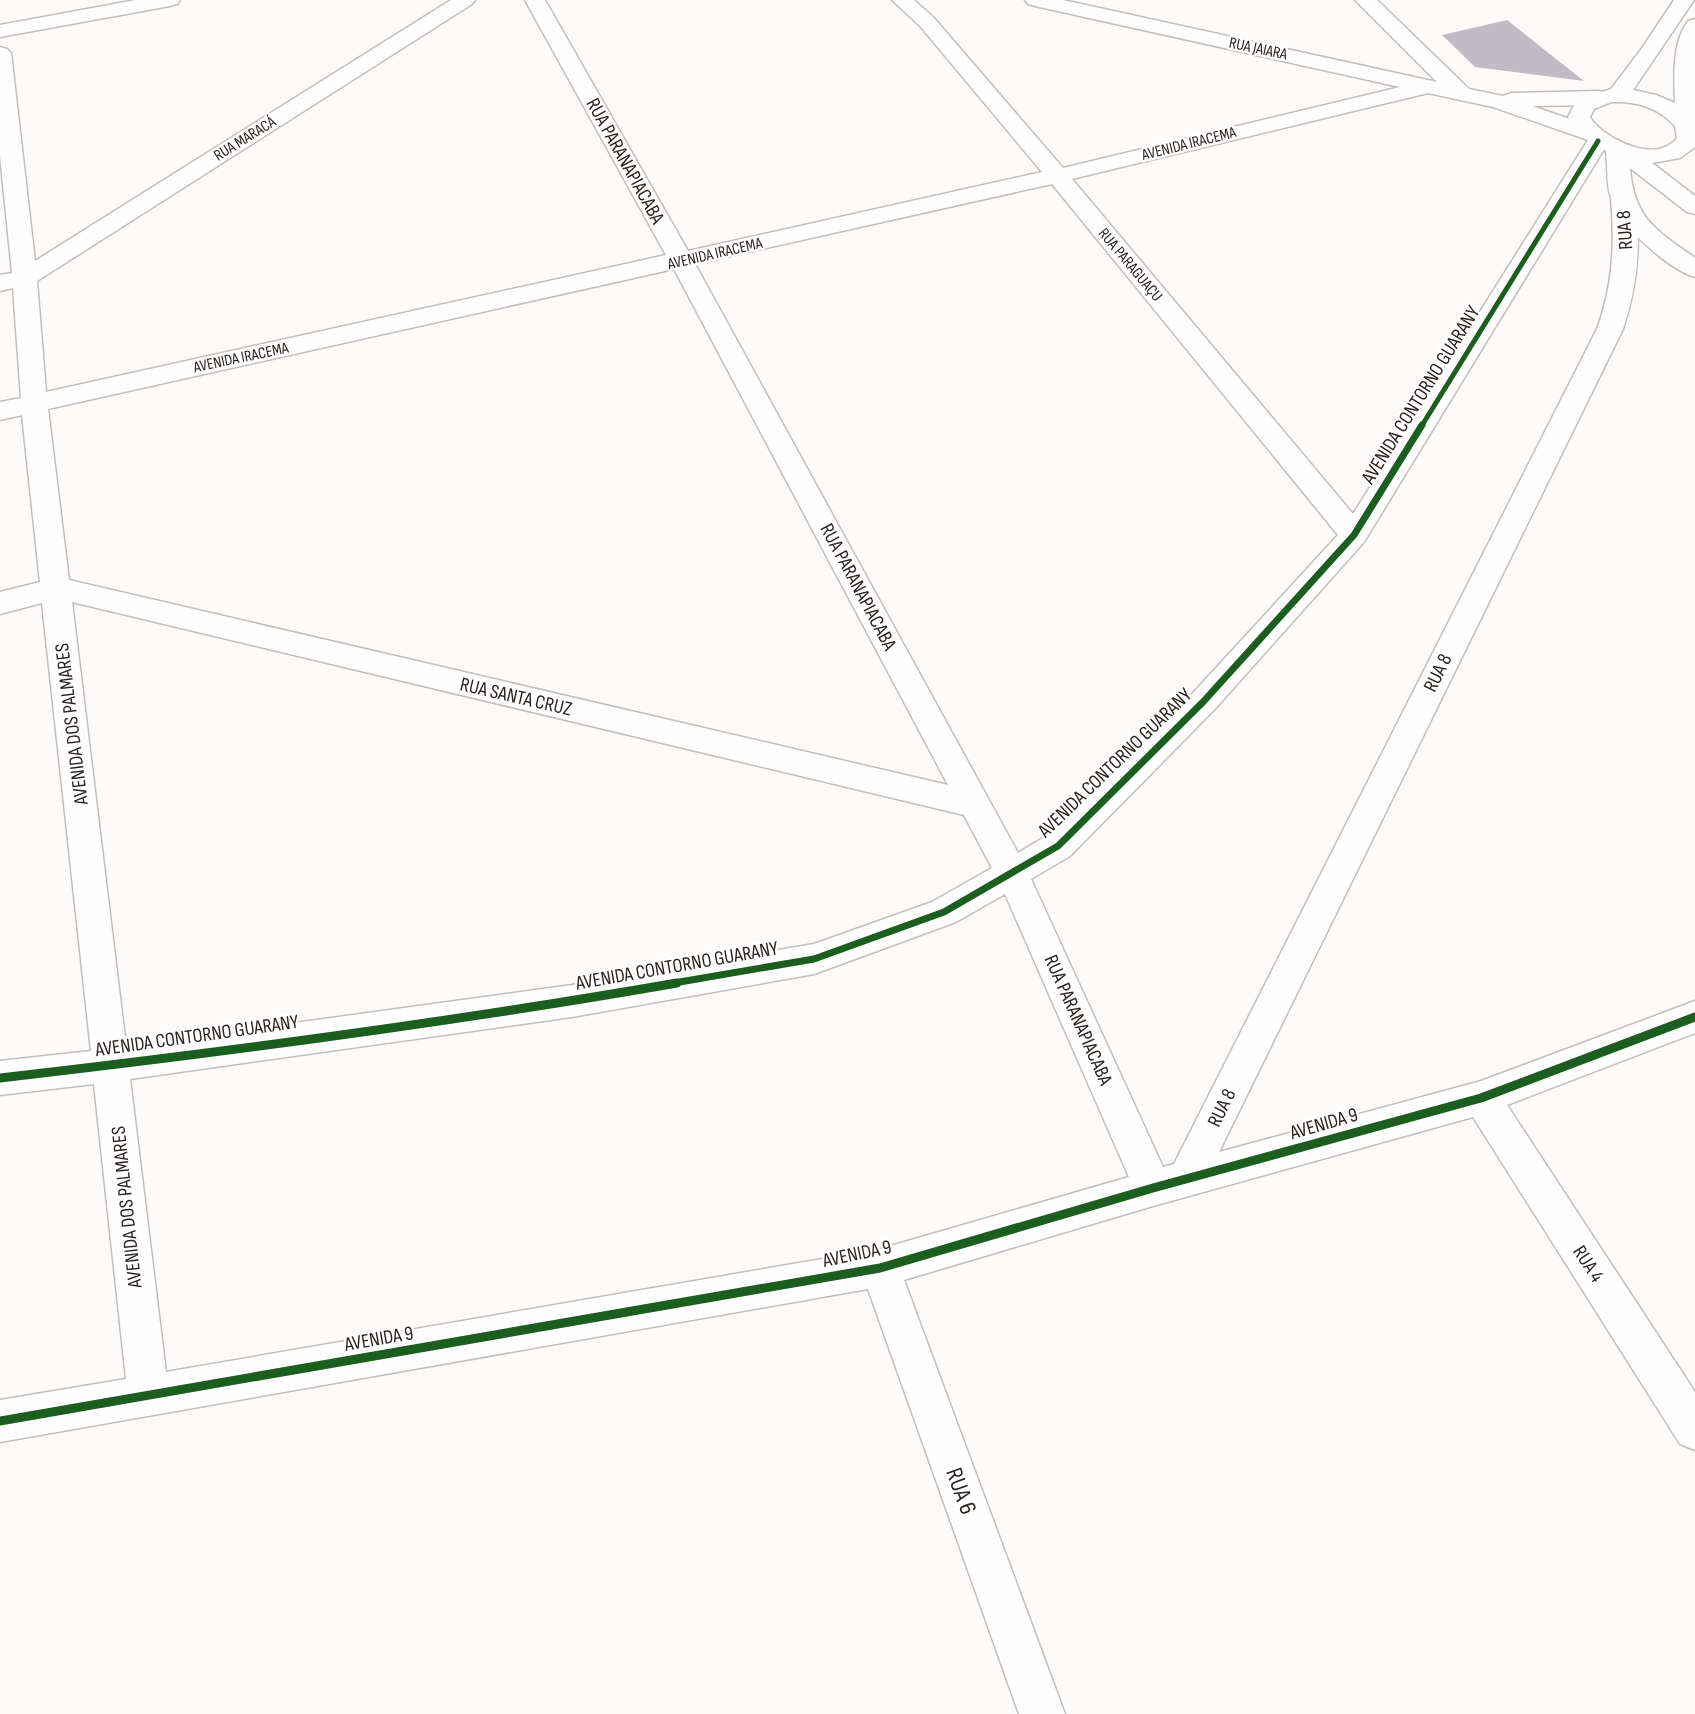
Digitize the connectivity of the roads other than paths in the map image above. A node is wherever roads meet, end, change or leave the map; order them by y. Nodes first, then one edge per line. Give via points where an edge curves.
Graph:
1 (170, 0) edge
2 (465, 0) edge
3 (535, 0) edge
4 (902, 0) edge
5 (1035, 0) edge
6 (1104, 0) edge
7 (1365, 0) edge
8 (1684, 0) edge
9 (109, 5) edge
10 (1069, 8) junction
11 (1695, 25) edge
12 (0, 31) edge
13 (0, 53) edge
14 (1429, 87) junction
15 (1471, 96) junction
16 (1609, 97) junction
17 (1686, 124) junction
18 (1607, 144) junction
19 (1057, 176) junction
20 (1623, 199) junction
21 (1695, 207) edge
22 (681, 261) junction
23 (1695, 269) edge
24 (13, 281) edge
25 (34, 403) junction
26 (0, 411) edge
27 (1354, 535) junction
28 (57, 588) junction
29 (0, 603) edge
30 (976, 805) junction
31 (1012, 873) junction
32 (1695, 1017) edge
33 (111, 1065) junction
34 (0, 1078) edge
35 (1481, 1098) junction
36 (1170, 1184) junction
37 (880, 1268) junction
38 (148, 1395) junction
39 (0, 1421) edge
40 (1695, 1429) edge
41 (1042, 1714) edge

1 - 9 street
2 - 24 street, RUA MARACÁ
3 - 22 street, RUA PARANAPIACABA
4 - 19 street, RUA PARAGUAÇU via 927,22
5 - 10 street, RUA JAIARA
6 - 10 street
7 - 15 street
8 - 16 street via 1649,54
9 - 12 street
10 - 14 street, RUA JAIARA
11 - 17 street via 1685,59
13 - 24 street, AVENIDA DOS PALMARES
14 - 15 street, RUA JAIARA
14 - 19 street, AVENIDA IRACEMA
15 - 16 street, RUA JAIARA via 1538,100
15 - 18 street, RUA JAIARA via 1516,107
16 - 17 street, RUA JAIARA via 1632,96 1659,104
16 - 18 street, RUA 8 via 1588,102 1579,116 1581,125
17 - 18 street via 1686,156 1657,155
18 - 20 street, RUA 8
18 - 21 street
18 - 27 street, AVENIDA CONTORNO GUARANY
19 - 22 street, AVENIDA IRACEMA
19 - 27 street, RUA PARAGUAÇU
20 - 23 street via 1649,233
20 - 36 street, RUA 8 via 1627,262 1619,306 1610,328
22 - 25 street, AVENIDA IRACEMA
22 - 30 street, RUA PARANAPIACABA
24 - 25 street, AVENIDA DOS PALMARES
25 - 26 street, AVENIDA IRACEMA
25 - 28 street, AVENIDA DOS PALMARES
27 - 31 street, AVENIDA CONTORNO GUARANY via 1195,710 1058,846
28 - 29 street
28 - 30 street, RUA SANTA CRUZ
28 - 33 street, AVENIDA DOS PALMARES
30 - 31 street, RUA PARANAPIACABA
31 - 33 street, AVENIDA CONTORNO GUARANY via 944,912 814,959 572,1001
31 - 36 street, RUA PARANAPIACABA
32 - 35 street, AVENIDA 9
33 - 34 street, AVENIDA CONTORNO GUARANY
33 - 38 street, AVENIDA DOS PALMARES
35 - 36 street, AVENIDA 9
35 - 40 street, RUA 4
36 - 37 street, AVENIDA 9
37 - 38 street, AVENIDA 9
37 - 41 street, RUA 6
38 - 39 street, AVENIDA 9

